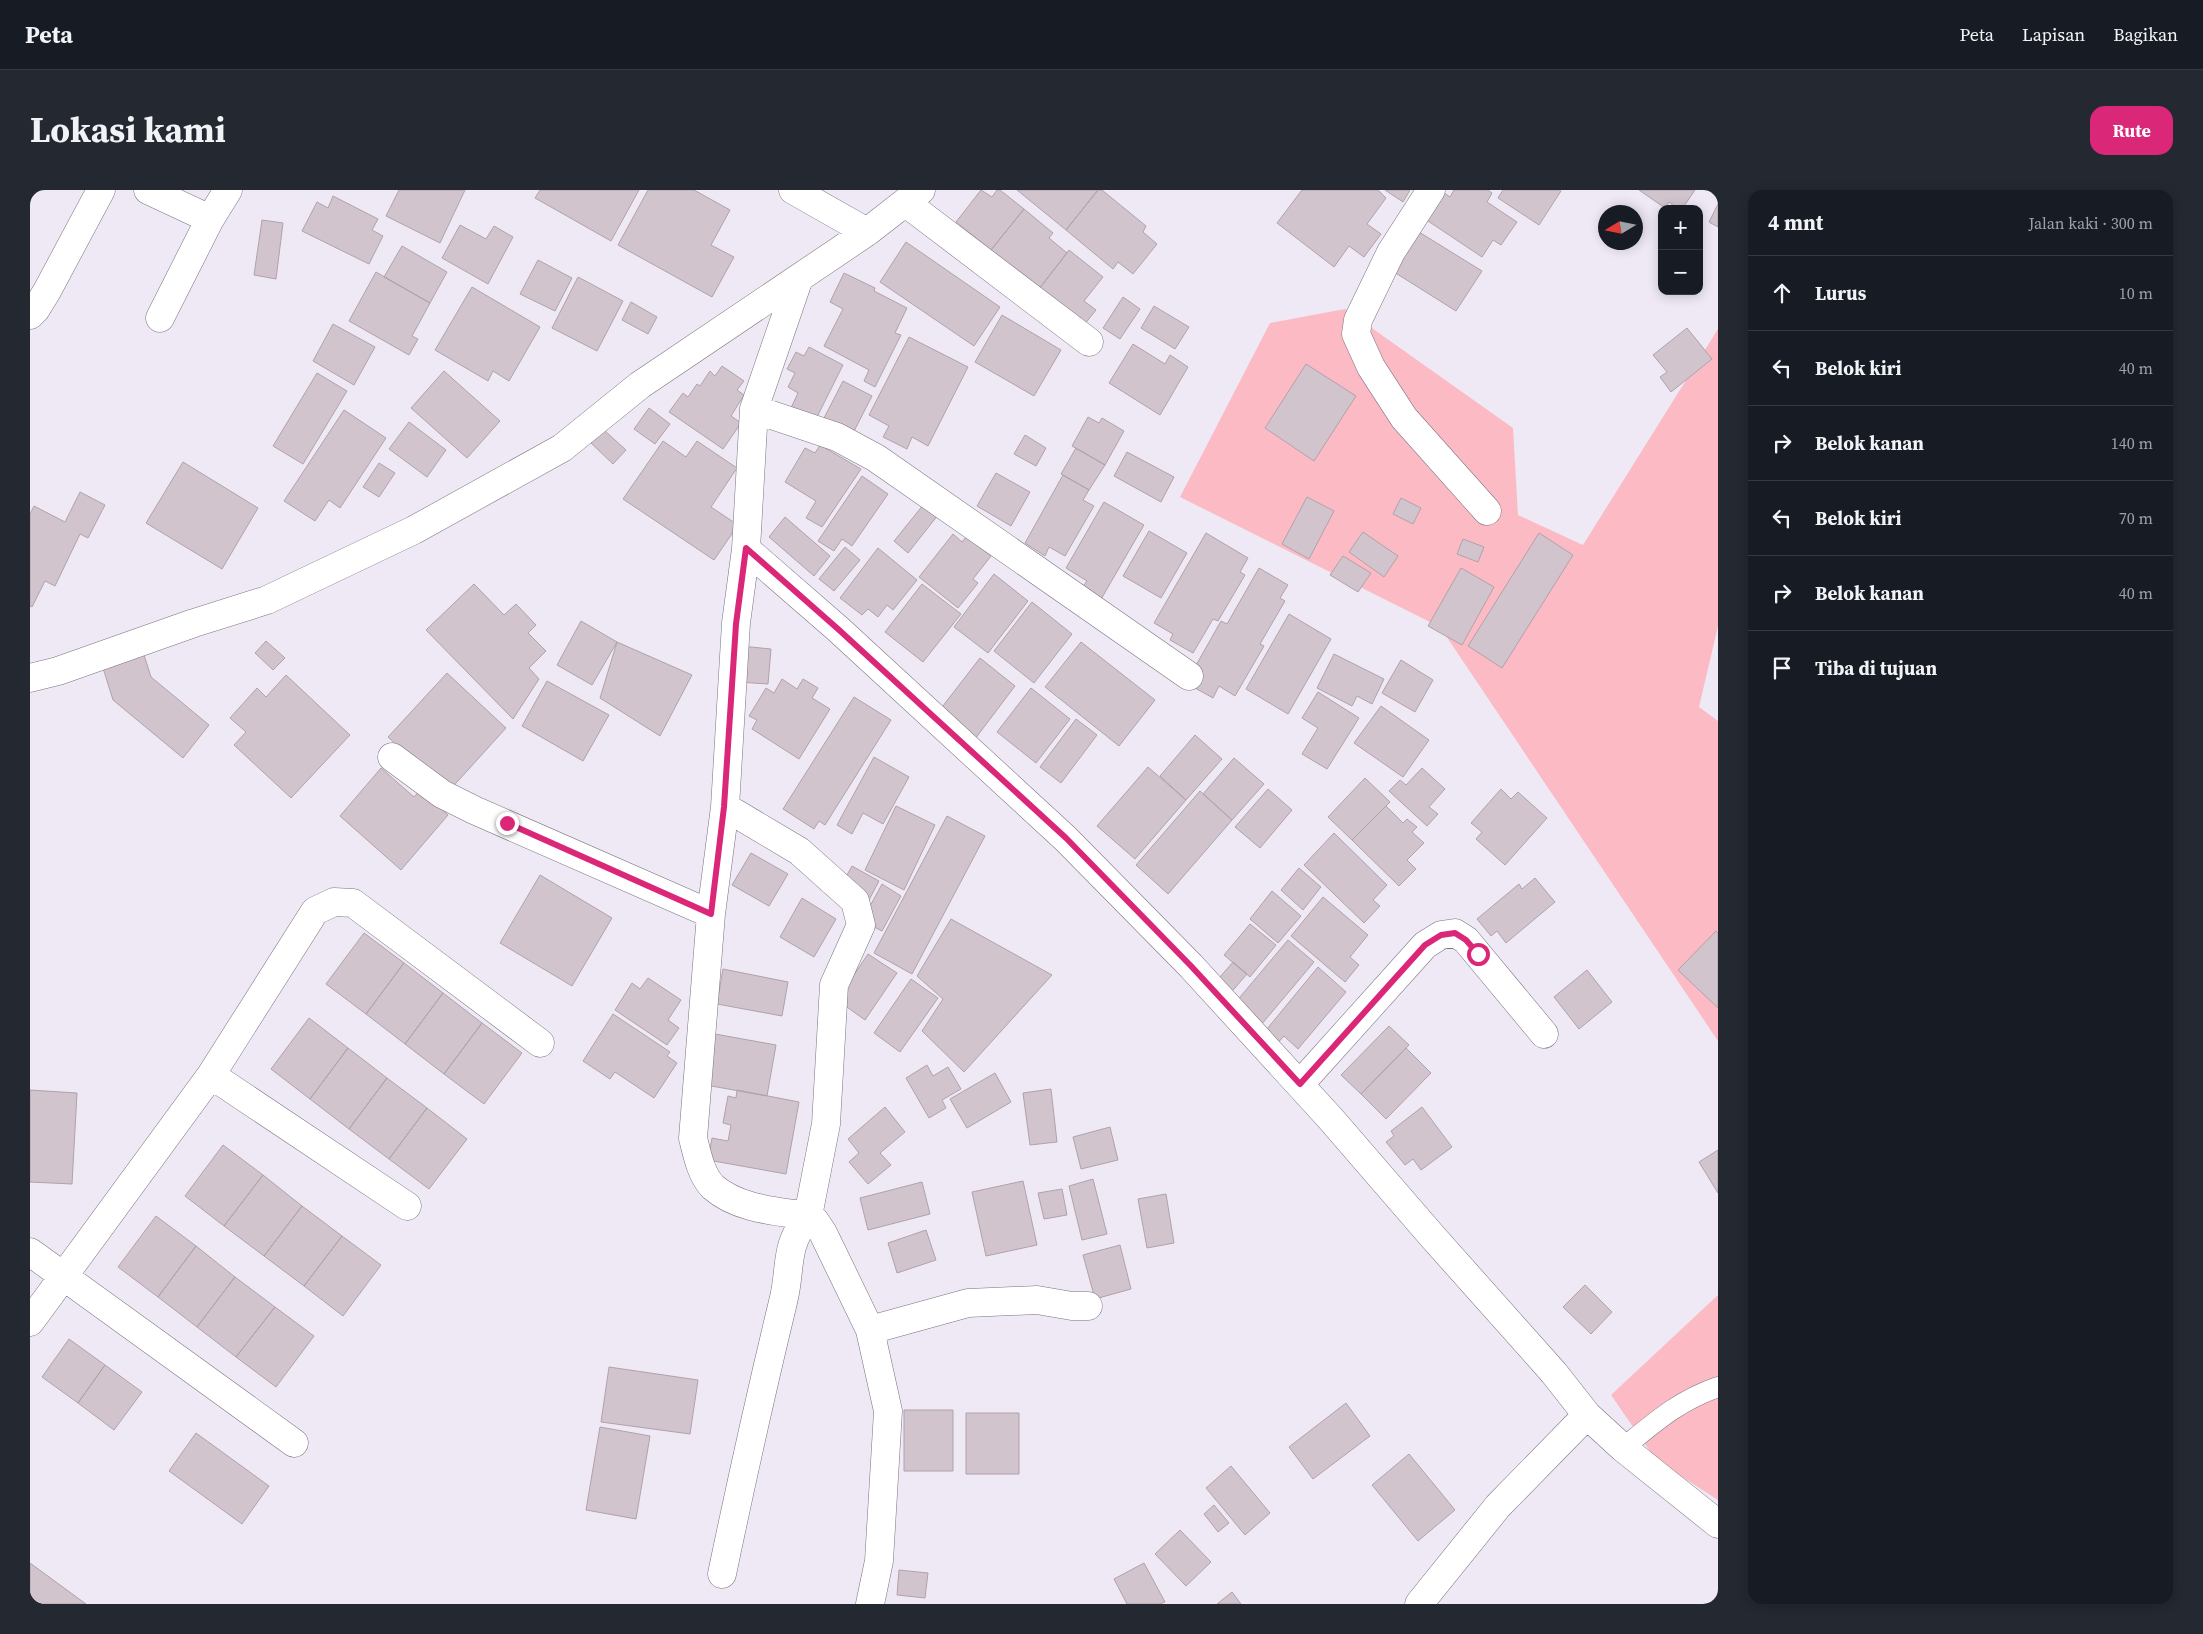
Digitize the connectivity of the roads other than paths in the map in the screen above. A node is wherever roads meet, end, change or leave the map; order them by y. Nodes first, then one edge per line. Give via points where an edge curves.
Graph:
1 (101, 190) edge
2 (148, 190) edge
3 (228, 190) edge
4 (793, 190) edge
5 (1432, 190) edge
6 (914, 196) edge
7 (210, 219) junction
8 (866, 232) junction
9 (799, 278) junction
10 (30, 315) edge
11 (160, 318) dead end
12 (1089, 342) dead end
13 (754, 409) junction
14 (1488, 511) dead end
15 (746, 548) junction
16 (30, 658) edge
17 (58, 670) junction
18 (1189, 676) dead end
19 (30, 678) edge
20 (392, 757) dead end
21 (724, 807) junction
22 (711, 914) junction
23 (1544, 1034) dead end
24 (540, 1043) dead end
25 (211, 1075) junction
26 (1300, 1084) junction
27 (407, 1206) dead end
28 (808, 1216) junction
29 (30, 1252) edge
30 (64, 1276) junction
31 (1088, 1306) dead end
32 (30, 1322) edge
33 (870, 1330) junction
34 (1718, 1387) edge
35 (1587, 1415) junction
36 (294, 1443) dead end
37 (1623, 1448) junction
38 (1718, 1524) edge
39 (722, 1574) dead end
40 (870, 1604) edge
41 (1419, 1604) edge

1 - 10 street via 47,291
2 - 7 street
3 - 7 street
4 - 8 street
5 - 14 street via 1391,252 1358,320 1356,334 1371,367 1404,418
6 - 8 street
6 - 12 street
7 - 11 street
8 - 9 street
9 - 13 street
9 - 17 street via 640,386 562,448 414,530 267,600
13 - 15 street
13 - 18 street via 837,437 876,458
15 - 21 street via 736,624
15 - 26 street via 1066,838
16 - 17 street
17 - 19 street
20 - 22 street via 450,798
21 - 22 street
21 - 28 street via 799,851 855,901 861,925 834,985 826,1124
22 - 28 street via 693,1138 700,1165 712,1186 738,1202
23 - 26 street via 1466,940 1455,933 1441,935 1425,945
24 - 25 street via 353,903 334,902 315,911
25 - 27 street
25 - 30 street
26 - 35 street via 1554,1373
28 - 33 street via 823,1233
28 - 39 street via 790,1247 784,1297
29 - 30 street
30 - 32 street
30 - 36 street
31 - 33 street via 1037,1300 968,1303
33 - 40 street via 888,1411 879,1561
34 - 37 lane via 1671,1409
35 - 37 street
35 - 41 street via 1498,1506
37 - 38 street

